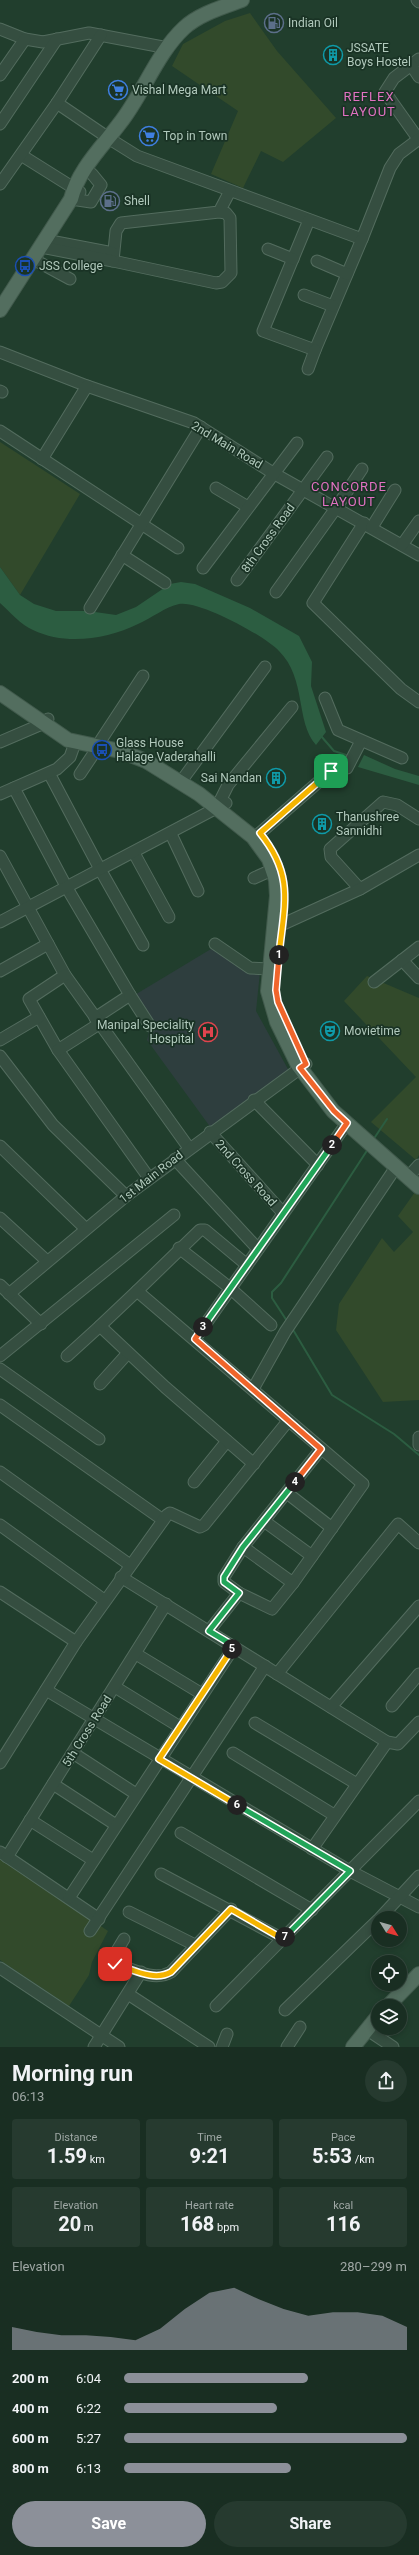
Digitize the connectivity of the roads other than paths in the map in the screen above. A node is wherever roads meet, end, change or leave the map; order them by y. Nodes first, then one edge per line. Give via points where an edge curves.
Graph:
1 (242, 0) edge
2 (0, 29) edge
3 (101, 35) junction
4 (25, 39) junction
5 (57, 39) junction
6 (168, 48) junction
7 (415, 62) edge
8 (0, 75) edge
9 (419, 77) edge
10 (57, 103) junction
11 (0, 124) edge
12 (110, 139) junction
13 (419, 140) edge
14 (20, 155) junction
15 (0, 184) edge
16 (230, 191) junction
17 (75, 193) junction
18 (219, 212) junction
19 (309, 220) junction
20 (362, 239) junction
21 (43, 244) junction
22 (268, 249) dead end
23 (113, 257) junction
24 (33, 259) junction
25 (293, 259) junction
26 (317, 261) dead end
27 (347, 274) junction
28 (70, 279) dead end
29 (304, 295) dead end
30 (333, 306) junction
31 (0, 310) edge
32 (315, 350) junction
33 (0, 352) edge
34 (308, 369) dead end
35 (87, 386) junction
36 (201, 427) junction
37 (0, 431) edge
38 (297, 443) dead end
39 (327, 457) dead end
40 (42, 459) junction
41 (362, 469) dead end
42 (273, 473) junction
43 (216, 488) dead end
44 (304, 490) junction
45 (396, 490) dead end
46 (248, 507) junction
47 (336, 508) junction
48 (419, 521) edge
49 (141, 524) junction
50 (368, 525) junction
51 (402, 545) junction
52 (178, 548) dead end
53 (122, 555) junction
54 (419, 555) edge
55 (203, 568) dead end
56 (237, 580) dead end
57 (164, 583) dead end
58 (276, 592) dead end
59 (90, 608) dead end
60 (265, 667) dead end
61 (143, 676) dead end
62 (0, 684) edge
63 (0, 693) edge
64 (325, 698) dead end
65 (419, 702) edge
66 (292, 707) dead end
67 (45, 721) junction
68 (361, 740) junction
69 (0, 742) edge
70 (75, 743) junction
71 (100, 744) junction
72 (402, 758) dead end
73 (49, 773) junction
74 (80, 774) dead end
75 (184, 776) junction
76 (14, 788) junction
77 (0, 794) edge
78 (222, 804) junction
79 (419, 819) edge
80 (260, 833) junction
81 (171, 834) junction
82 (134, 853) junction
83 (419, 855) edge
84 (0, 856) edge
85 (274, 869) junction
86 (101, 871) junction
87 (254, 878) dead end
88 (67, 888) junction
89 (360, 889) junction
90 (198, 891) dead end
91 (28, 908) junction
92 (169, 917) dead end
93 (0, 922) edge
94 (281, 925) junction
95 (48, 944) junction
96 (215, 944) dead end
97 (143, 945) dead end
98 (419, 947) edge
99 (402, 960) junction
100 (269, 970) junction
101 (0, 971) edge
102 (65, 975) junction
103 (419, 978) edge
104 (374, 982) dead end
105 (130, 995) junction
106 (39, 1017) junction
107 (97, 1021) junction
108 (150, 1026) dead end
109 (0, 1040) edge
110 (58, 1050) junction
111 (0, 1056) edge
112 (303, 1066) junction
113 (254, 1100) junction
114 (347, 1123) junction
115 (210, 1132) junction
116 (0, 1146) edge
117 (189, 1148) junction
118 (175, 1159) junction
119 (318, 1165) junction
120 (396, 1167) junction
121 (416, 1175) edge
122 (149, 1178) junction
123 (126, 1196) junction
124 (283, 1213) junction
125 (174, 1216) dead end
126 (0, 1218) edge
127 (86, 1228) junction
128 (180, 1248) junction
129 (258, 1249) junction
130 (47, 1261) junction
131 (247, 1265) junction
132 (0, 1285) edge
133 (230, 1288) junction
134 (137, 1291) junction
135 (9, 1294) junction
136 (41, 1324) junction
137 (271, 1325) dead end
138 (100, 1326) junction
139 (195, 1339) junction
140 (128, 1353) junction
141 (0, 1356) edge
142 (67, 1356) dead end
143 (0, 1369) edge
144 (100, 1384) dead end
145 (253, 1389) junction
146 (0, 1405) edge
147 (288, 1421) junction
148 (419, 1437) edge
149 (99, 1439) dead end
150 (227, 1440) junction
151 (419, 1445) edge
152 (321, 1449) junction
153 (254, 1464) junction
154 (0, 1472) edge
155 (194, 1482) dead end
156 (287, 1493) junction
157 (163, 1520) junction
158 (264, 1521) junction
159 (0, 1525) edge
160 (332, 1528) junction
161 (419, 1528) edge
162 (415, 1540) edge
163 (243, 1547) junction
164 (312, 1556) junction
165 (130, 1565) junction
166 (121, 1577) junction
167 (293, 1583) junction
168 (0, 1592) edge
169 (239, 1593) junction
170 (104, 1600) junction
171 (166, 1604) junction
172 (419, 1606) edge
173 (209, 1631) junction
174 (76, 1642) junction
175 (234, 1646) junction
176 (136, 1654) junction
177 (265, 1666) junction
178 (277, 1674) junction
179 (419, 1674) edge
180 (115, 1687) junction
181 (46, 1690) junction
182 (202, 1694) junction
183 (392, 1706) dead end
184 (331, 1707) junction
185 (94, 1720) junction
186 (419, 1722) edge
187 (255, 1723) dead end
188 (180, 1727) junction
189 (387, 1742) junction
190 (73, 1753) junction
191 (233, 1753) dead end
192 (159, 1759) junction
193 (0, 1763) edge
194 (190, 1777) junction
195 (53, 1784) junction
196 (357, 1784) junction
197 (136, 1794) junction
198 (419, 1801) edge
199 (334, 1815) junction
200 (30, 1820) junction
201 (116, 1826) junction
202 (181, 1833) dead end
203 (312, 1849) junction
204 (4, 1855) edge
205 (93, 1860) junction
206 (350, 1871) junction
207 (161, 1874) dead end
208 (419, 1876) edge
209 (69, 1898) junction
210 (400, 1898) junction
211 (419, 1907) edge
212 (231, 1909) junction
213 (312, 1910) junction
214 (387, 1911) edge
215 (129, 1912) dead end
216 (99, 1919) junction
217 (371, 1927) edge
218 (90, 1931) dead end
219 (124, 1939) dead end
220 (283, 1939) junction
221 (195, 1945) junction
222 (0, 1968) edge
223 (141, 1972) junction
224 (419, 1974) edge
225 (419, 1986) edge
226 (128, 1994) junction
227 (395, 1999) edge
228 (406, 1999) edge
229 (216, 2006) dead end
230 (285, 2010) dead end
231 (371, 2025) edge
232 (300, 2027) dead end
233 (227, 2034) dead end
234 (102, 2035) junction
235 (371, 2035) edge
236 (380, 2035) edge
237 (94, 2047) edge
238 (119, 2047) edge
239 (209, 2047) edge
240 (222, 2047) edge
241 (287, 2047) edge
242 (353, 2047) edge
243 (362, 2047) edge
244 (393, 2047) edge

1 - 6 main road via 219,8 185,27
2 - 4 street
3 - 5 street via 89,33
3 - 6 street
3 - 10 street
4 - 5 street via 43,42
4 - 8 street
5 - 11 street
6 - 12 main road
7 - 9 street
7 - 13 street via 394,78 385,92
10 - 12 street
10 - 14 street
12 - 16 street via 137,156
12 - 17 main road
12 - 17 main road via 92,174
13 - 20 street via 399,154 390,168
14 - 15 street
14 - 17 street
16 - 18 street
16 - 19 street
17 - 21 main road
18 - 23 street via 121,223 116,231
18 - 23 street via 226,212 230,218 231,273 222,282 216,283
19 - 20 street
19 - 25 street
20 - 27 street
21 - 23 street
21 - 24 main road
22 - 25 street
24 - 28 street
24 - 31 main road
25 - 32 street via 263,331
26 - 27 street
27 - 30 street
29 - 30 street
30 - 32 street
32 - 34 street
33 - 35 street, 2nd Main Road
35 - 36 street, 2nd Main Road
35 - 40 street
36 - 42 street, 2nd Main Road
36 - 49 street
37 - 40 street
38 - 42 street
39 - 44 street, 8th Cross Road
40 - 49 street
41 - 47 street
42 - 44 street, 2nd Main Road
42 - 46 street
43 - 46 street
44 - 47 street, 2nd Main Road
44 - 56 street, 8th Cross Road
45 - 50 street
46 - 55 street
47 - 50 street, 2nd Main Road
47 - 58 street
48 - 51 street
49 - 52 street
49 - 53 street
50 - 51 street, 2nd Main Road
50 - 65 street via 313,603 400,689
51 - 54 street, 2nd Main Road
53 - 57 street
53 - 59 street
60 - 75 street
61 - 71 street
62 - 67 main road
63 - 67 main road
64 - 68 street via 338,730
66 - 78 street via 228,785
67 - 69 street
67 - 70 main road
67 - 71 main road
68 - 72 street
68 - 80 street via 347,768 334,768
70 - 71 main road
70 - 73 street via 70,757
71 - 74 street
71 - 75 main road via 122,744 149,754
71 - 78 main road via 146,761
73 - 76 street
73 - 86 street
75 - 78 main road
76 - 77 street
76 - 88 street
78 - 80 main road
78 - 81 street
78 - 85 main road via 253,837
79 - 89 street via 397,805 382,802 330,849 332,857
80 - 94 main road via 276,856 283,874 285,896
81 - 82 street
81 - 90 street
82 - 86 street
82 - 92 street
83 - 89 street
84 - 91 street
85 - 87 street
85 - 100 main road via 277,896
86 - 88 street
86 - 97 street
88 - 91 street
88 - 105 street
89 - 94 street
91 - 93 street
91 - 95 street
94 - 112 main road via 276,990 278,1002
95 - 101 street
95 - 102 street
96 - 100 street via 250,968
98 - 99 street
99 - 103 street
99 - 104 street
100 - 112 main road via 270,1005
102 - 106 street via 29,999
102 - 107 street
105 - 107 street
105 - 108 street
106 - 109 street
106 - 110 street
107 - 110 street
107 - 117 street
110 - 122 street
111 - 123 street via 53,1126
112 - 113 street, 1st Main Road
112 - 114 main road via 334,1111
112 - 121 main road via 339,1105
113 - 115 street, 1st Main Road
113 - 119 street
114 - 119 street
114 - 120 main road
115 - 117 street, 1st Main Road
115 - 124 street, 2nd Cross Road
116 - 127 street
117 - 118 street, 1st Main Road
118 - 122 street, 1st Main Road
118 - 129 street
119 - 124 street
120 - 121 main road
120 - 145 street via 288,1328
122 - 123 street, 1st Main Road
123 - 127 street, 1st Main Road
124 - 129 street
125 - 136 street
126 - 130 street
127 - 130 street, 1st Main Road
128 - 131 street via 200,1230 205,1230
128 - 133 street
128 - 134 street
129 - 131 street
130 - 135 street, 1st Main Road
131 - 133 street
132 - 135 street
133 - 137 street
133 - 139 street
134 - 138 street
134 - 139 street
135 - 136 street
136 - 141 street
138 - 140 street
138 - 142 street
139 - 145 street
140 - 144 street
140 - 150 street
143 - 149 street
145 - 147 street
146 - 157 street
147 - 152 street
147 - 153 street
148 - 151 street
150 - 153 street
150 - 155 street
152 - 156 street
152 - 160 street via 363,1484
153 - 157 street via 204,1525 200,1527 170,1513
154 - 165 street
156 - 158 street
156 - 160 street
157 - 165 street
158 - 163 street
158 - 164 street
159 - 170 street
160 - 164 street
161 - 162 street
162 - 178 street via 398,1524
163 - 167 street
163 - 169 street via 224,1577 224,1582
164 - 167 street
165 - 166 street
166 - 170 street
166 - 171 street
167 - 169 street via 272,1609
168 - 174 street
169 - 173 street
170 - 174 street
171 - 173 street
171 - 176 street, 5th Cross Road
172 - 184 street
173 - 175 street
174 - 181 street
175 - 177 street
175 - 182 street
176 - 180 street, 5th Cross Road
176 - 182 street
177 - 178 street
177 - 194 street
178 - 184 street
179 - 183 street
180 - 185 street, 5th Cross Road
180 - 188 street
181 - 185 street
181 - 193 street
182 - 188 street
184 - 189 street
185 - 190 street, 5th Cross Road
185 - 192 street
186 - 189 street via 398,1744
187 - 196 street
188 - 192 street
189 - 196 street
190 - 195 street, 5th Cross Road
190 - 197 street
191 - 199 street
192 - 194 street
192 - 197 street
194 - 203 street
194 - 216 street
195 - 200 street, 5th Cross Road
195 - 201 street
196 - 199 street
197 - 201 street
198 - 206 street
199 - 203 street
200 - 204 street, 5th Cross Road
200 - 205 street
201 - 205 street
202 - 213 street
203 - 206 street
204 - 209 street
205 - 209 street
206 - 210 street
206 - 213 street
207 - 212 street
208 - 210 street
209 - 216 street
210 - 211 street
210 - 214 street
212 - 220 street
212 - 221 street
213 - 220 street
215 - 221 street
216 - 218 street
217 - 230 street
219 - 223 street via 113,1962
220 - 229 street
221 - 223 street via 171,1972 164,1976
222 - 234 street
223 - 226 street
224 - 227 main road
225 - 228 main road
226 - 234 street
226 - 239 street
231 - 242 main road
232 - 241 street
233 - 240 street
234 - 237 street
234 - 238 street
235 - 243 main road
236 - 244 street

